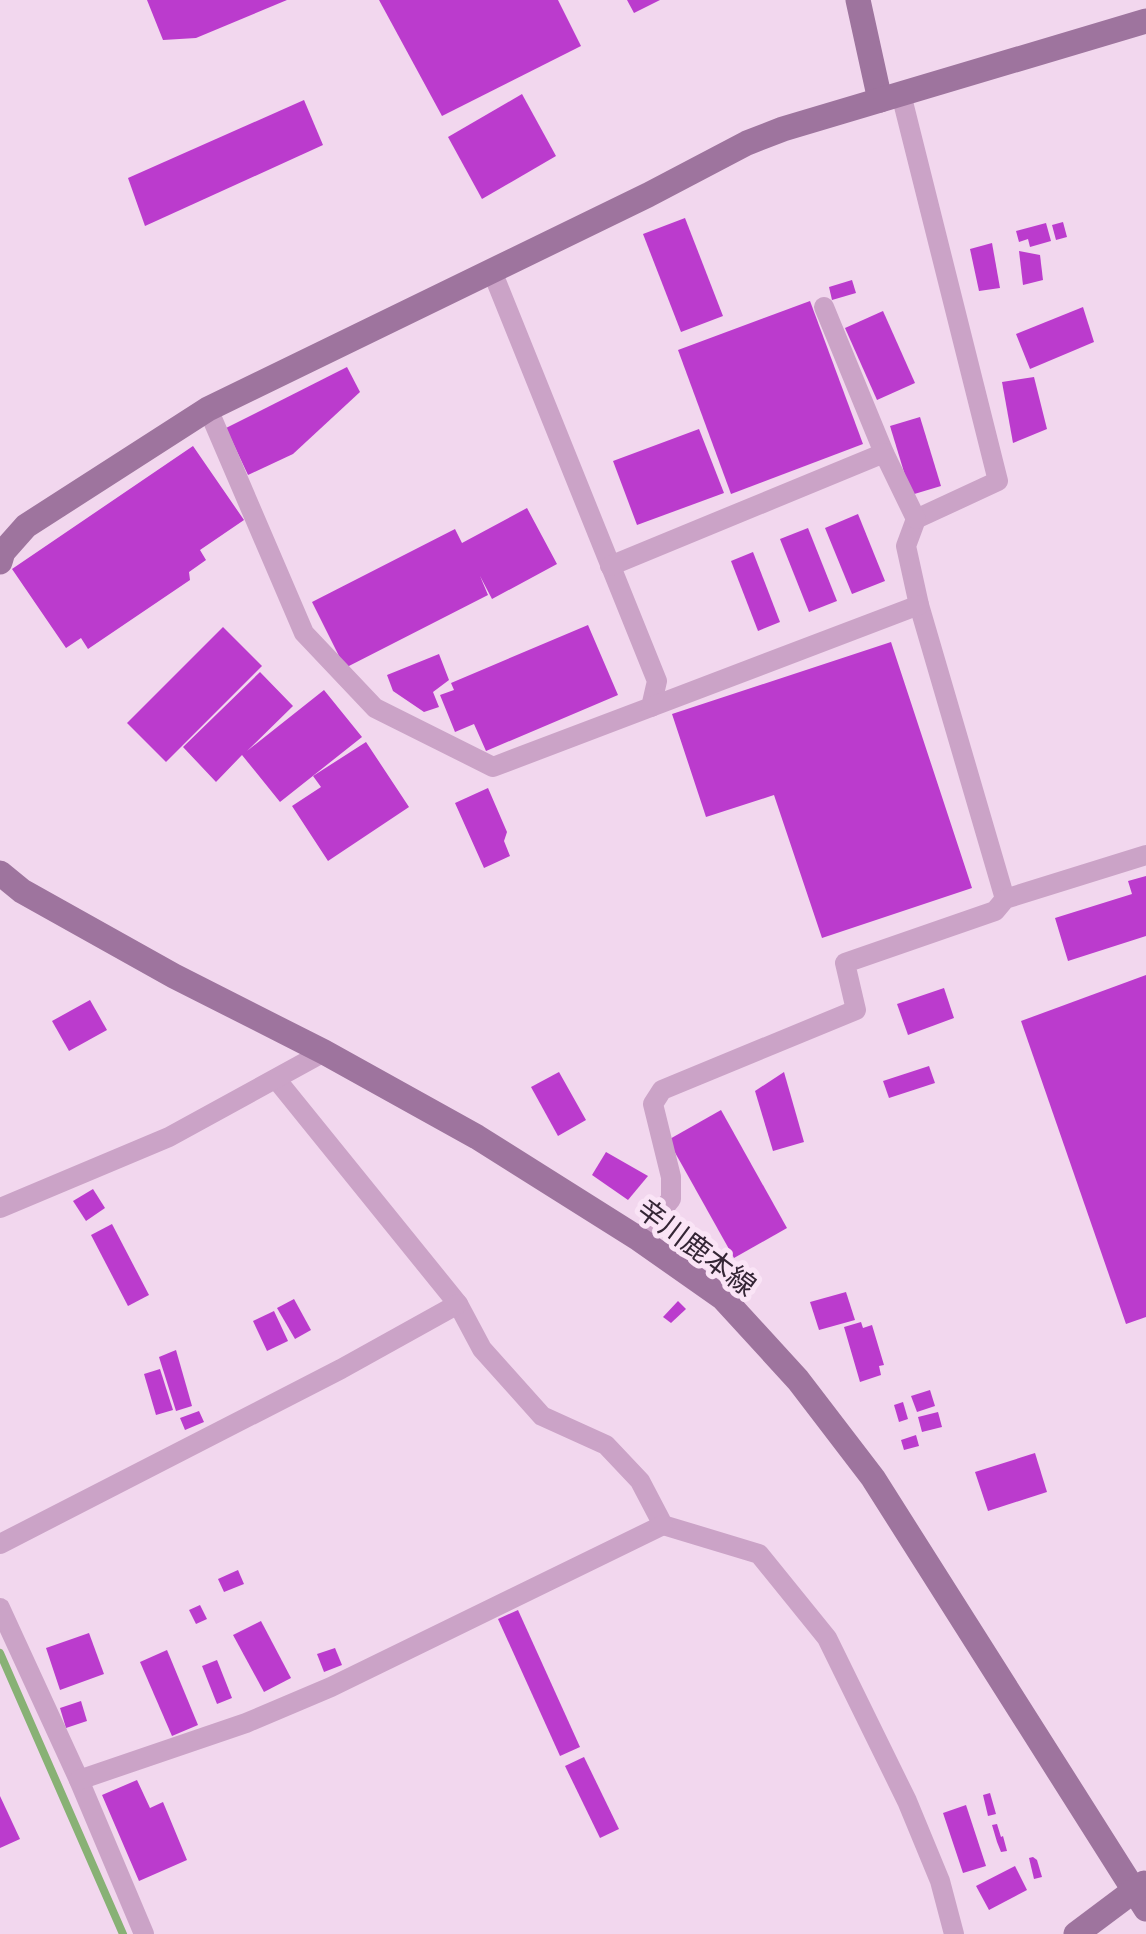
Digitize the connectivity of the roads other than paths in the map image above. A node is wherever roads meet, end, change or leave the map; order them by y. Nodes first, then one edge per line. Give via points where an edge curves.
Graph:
1 (858, 0) edge
2 (1146, 20) edge
3 (890, 97) junction
4 (492, 271) junction
5 (824, 307) dead end
6 (208, 409) junction
7 (884, 453) junction
8 (916, 520) junction
9 (0, 562) edge
10 (610, 566) junction
11 (918, 605) junction
12 (651, 707) junction
13 (1146, 855) edge
14 (0, 872) edge
15 (1005, 898) junction
16 (324, 1052) junction
17 (276, 1079) junction
18 (0, 1208) edge
19 (640, 1239) junction
20 (458, 1304) junction
21 (664, 1525) junction
22 (0, 1544) edge
23 (0, 1608) edge
24 (80, 1780) junction
25 (1142, 1894) edge
26 (144, 1934) edge
27 (954, 1934) edge
28 (1076, 1934) edge

1 - 3 main road
2 - 3 main road
3 - 4 main road via 747,143
3 - 8 street via 998,481
4 - 6 main road
4 - 10 street
5 - 7 street
6 - 9 main road via 26,526
6 - 12 street via 304,633 375,708 493,767
7 - 8 street
7 - 10 street
8 - 11 street via 906,546
10 - 12 street via 657,681
11 - 12 street
11 - 15 street
13 - 15 street
14 - 16 main road, 辛川鹿本線 via 22,891
15 - 19 street via 995,911 844,963 856,1010 662,1090 653,1104 670,1198
16 - 17 street
16 - 19 main road, 辛川鹿本線
17 - 18 street via 170,1137
17 - 20 street
19 - 25 main road, 辛川鹿本線 via 723,1298 798,1380 862,1464
20 - 21 street via 482,1349 542,1416 606,1445 640,1482
20 - 22 street
21 - 24 street via 331,1687
21 - 27 street via 759,1554 826,1638 907,1800
23 - 24 street
24 - 26 street
25 - 28 main road, 辛川鹿本線

